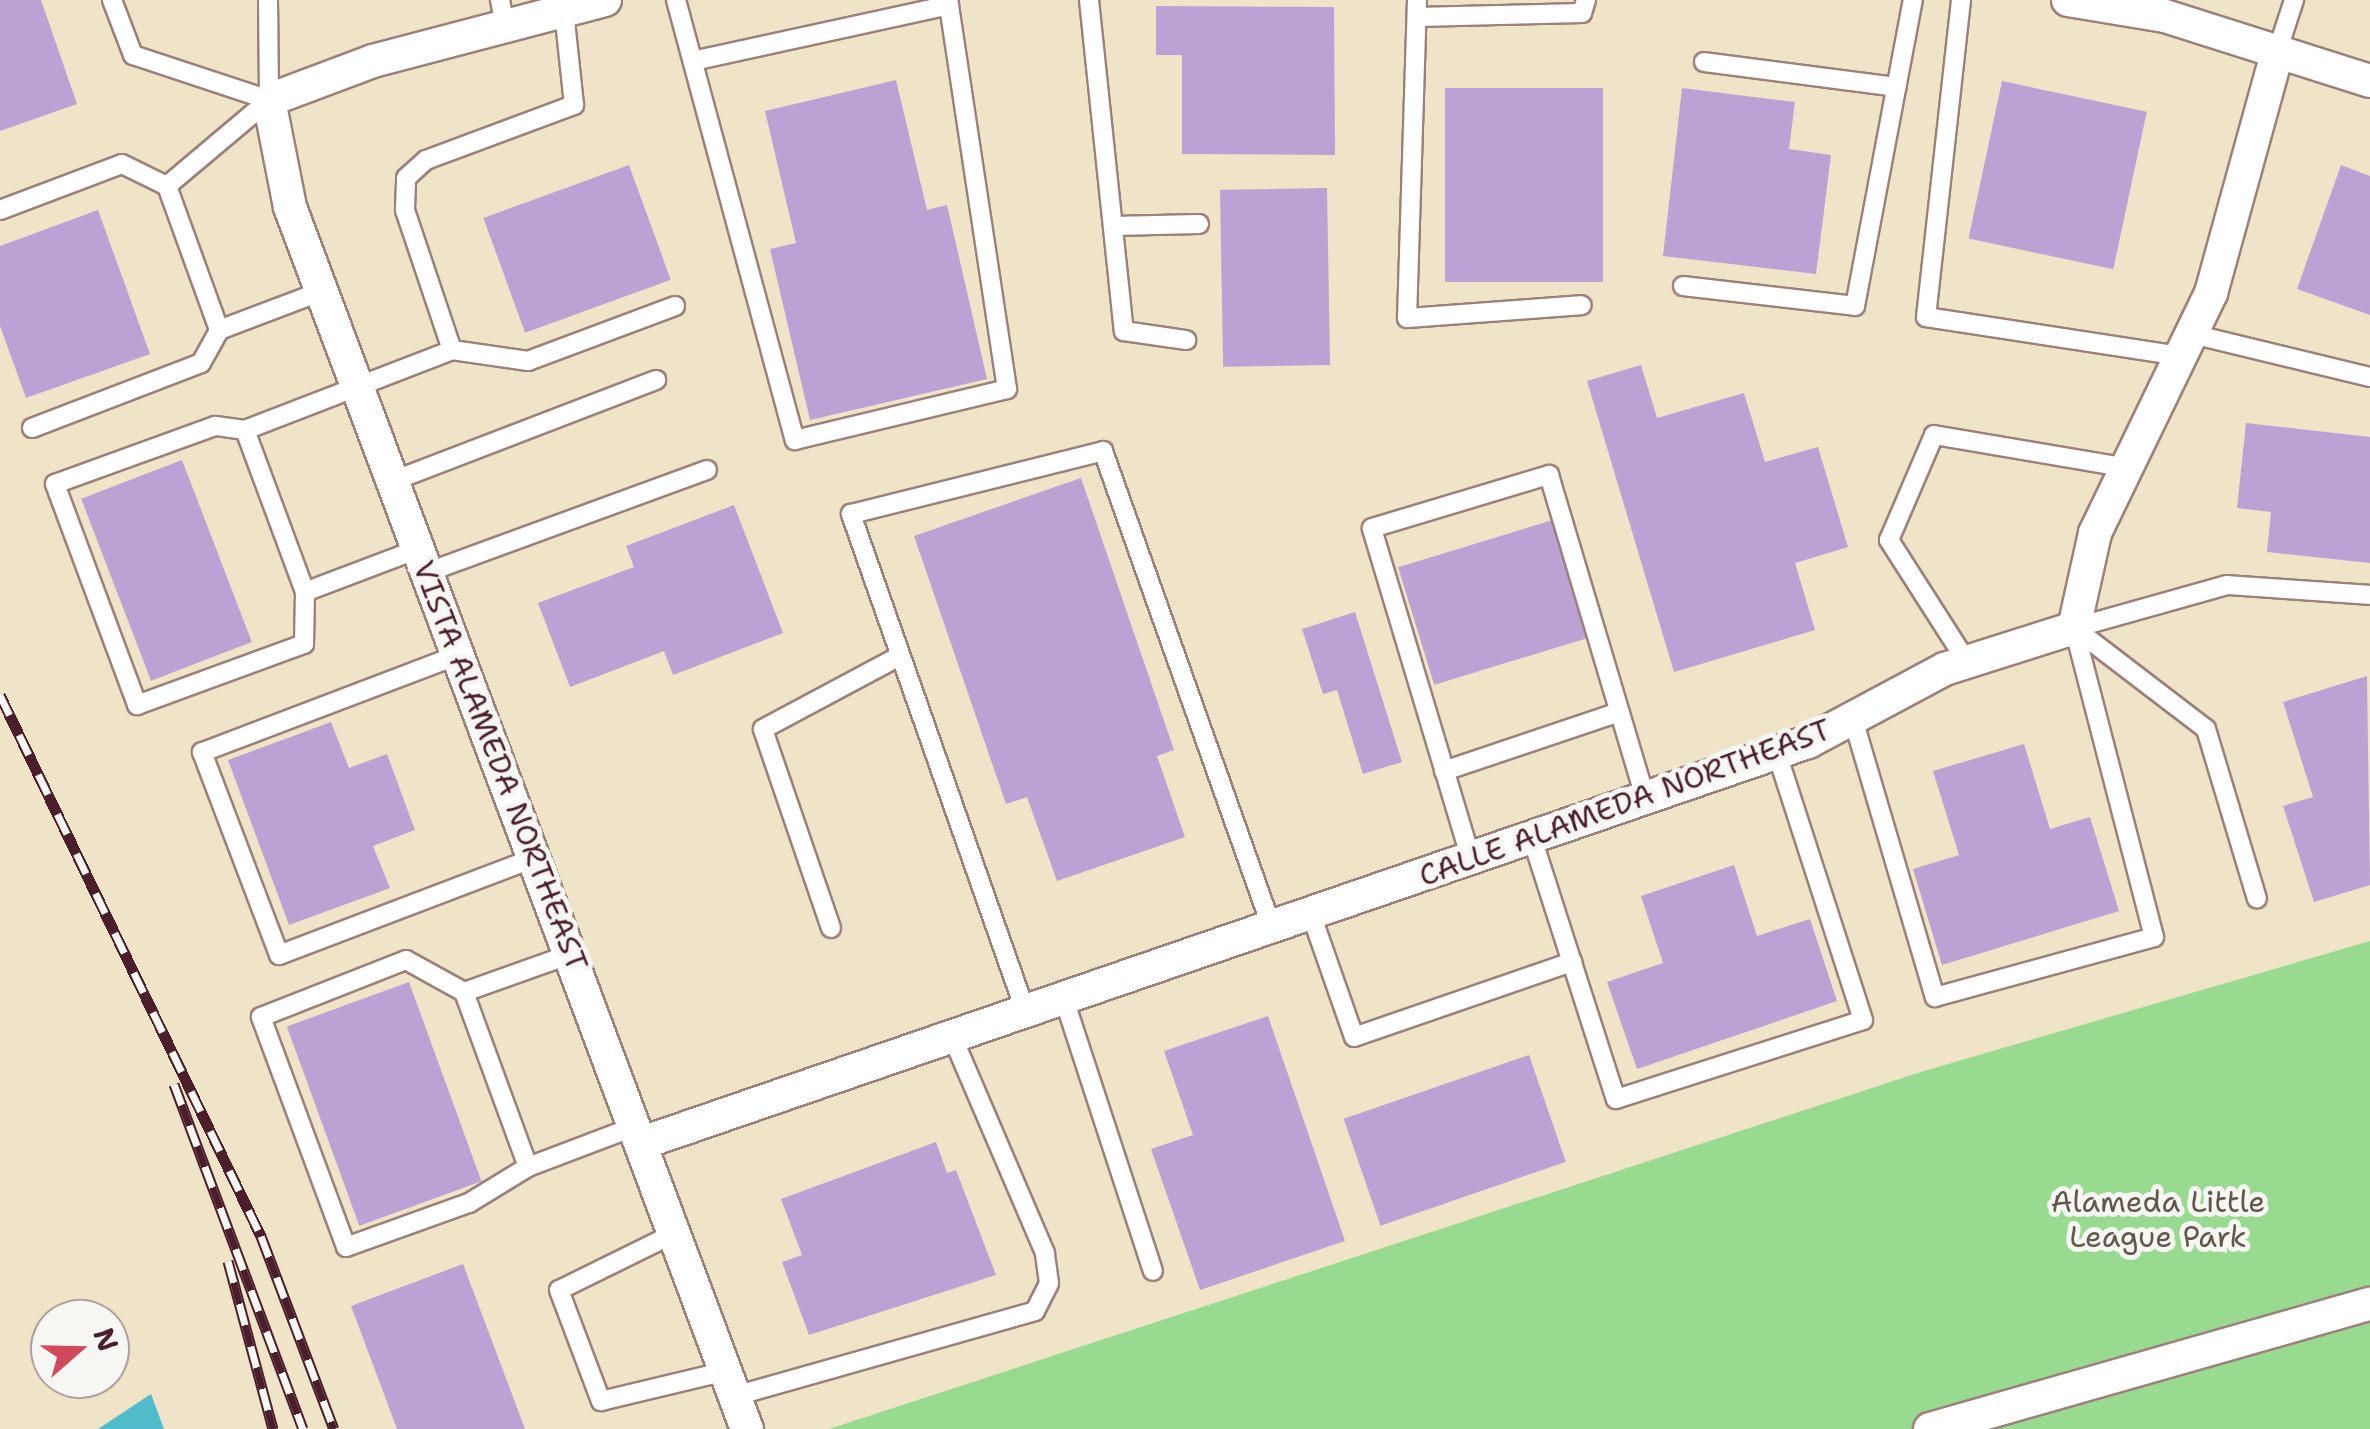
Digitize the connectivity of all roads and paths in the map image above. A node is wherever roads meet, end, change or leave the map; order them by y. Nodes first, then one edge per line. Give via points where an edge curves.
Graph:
1 (112, 0) edge
2 (268, 0) edge
3 (605, 0) edge
4 (676, 0) edge
5 (1089, 0) edge
6 (1586, 0) edge
7 (1912, 0) edge
8 (1961, 0) edge
9 (2068, 0) edge
10 (2294, 0) edge
11 (948, 3) edge
12 (1417, 8) edge
13 (564, 11) junction
14 (503, 13) edge
15 (2278, 49) junction
16 (693, 61) junction
17 (1704, 62) dead end
18 (2370, 81) edge
19 (1896, 87) junction
20 (269, 100) junction
21 (167, 186) junction
22 (0, 210) edge
23 (1199, 224) dead end
24 (1113, 226) junction
25 (1683, 286) dead end
26 (322, 291) junction
27 (1582, 305) dead end
28 (675, 306) dead end
29 (219, 330) junction
30 (1186, 340) dead end
31 (2187, 345) junction
32 (452, 350) junction
33 (2370, 376) edge
34 (656, 380) dead end
35 (358, 387) junction
36 (32, 428) dead end
37 (245, 430) junction
38 (2129, 468) junction
39 (707, 470) dead end
40 (393, 481) junction
41 (423, 560) junction
42 (305, 592) junction
43 (2370, 596) edge
44 (2074, 628) junction
45 (458, 655) junction
46 (900, 656) junction
47 (1967, 662) junction
48 (1619, 712) junction
49 (1853, 719) junction
50 (1777, 753) junction
51 (1444, 770) junction
52 (1645, 798) junction
53 (1532, 838) junction
54 (535, 858) junction
55 (1470, 859) junction
56 (2257, 899) dead end
57 (1312, 914) junction
58 (832, 928) dead end
59 (1272, 928) junction
60 (571, 954) junction
61 (1572, 962) junction
62 (464, 992) junction
63 (1064, 999) junction
64 (1026, 1013) junction
65 (953, 1038) junction
66 (639, 1134) junction
67 (528, 1167) junction
68 (675, 1232) junction
69 (1152, 1272) dead end
70 (2370, 1304) edge
71 (730, 1384) junction
72 (746, 1429) edge
73 (1930, 1429) edge

1 - 20 lane via 132,56
2 - 20 lane
3 - 13 street
4 - 16 lane
5 - 24 lane
6 - 12 lane via 1582,14
7 - 19 lane
8 - 31 lane via 1926,317
9 - 15 street
10 - 15 lane
11 - 16 lane
11 - 16 lane via 1008,389 795,440
12 - 27 lane via 1407,318
13 - 14 street
13 - 32 lane via 574,104 426,160 406,178 405,210
14 - 20 street
15 - 18 street
15 - 31 street
17 - 19 lane
19 - 25 lane via 1855,306
20 - 21 lane
20 - 26 street, VISTA ALAMEDA NORTHEAST via 290,207
21 - 22 lane via 122,164
21 - 29 lane
23 - 24 lane
24 - 30 lane via 1124,331
26 - 29 lane
26 - 35 street, VISTA ALAMEDA NORTHEAST
28 - 32 lane via 528,361
29 - 36 lane via 201,363
31 - 33 lane
31 - 38 street
32 - 35 lane
34 - 40 lane
35 - 37 lane
35 - 40 street, VISTA ALAMEDA NORTHEAST
37 - 42 lane
37 - 42 lane via 215,426 55,484 136,706 304,644
38 - 44 street via 2095,533
38 - 47 lane via 1934,435 1888,540
39 - 41 lane
40 - 41 street, VISTA ALAMEDA NORTHEAST
41 - 42 lane
41 - 45 street, VISTA ALAMEDA NORTHEAST
43 - 44 lane via 2228,585
44 - 47 street, CALLE ALAMEDA NORTHEAST
44 - 49 lane via 2154,937 1935,997
44 - 56 lane via 2206,729
45 - 54 street, VISTA ALAMEDA NORTHEAST
45 - 54 lane via 202,752 279,955
46 - 58 lane via 763,730
46 - 59 lane via 851,514 1103,451
46 - 64 lane
47 - 49 street, CALLE ALAMEDA NORTHEAST
48 - 51 lane
48 - 51 lane via 1548,475 1372,528
48 - 52 lane
49 - 50 street, CALLE ALAMEDA NORTHEAST
50 - 52 street, CALLE ALAMEDA NORTHEAST
50 - 61 lane via 1863,1020 1616,1099
51 - 55 lane
52 - 53 street, CALLE ALAMEDA NORTHEAST
53 - 55 street, CALLE ALAMEDA NORTHEAST
53 - 61 lane
54 - 60 street, VISTA ALAMEDA NORTHEAST
55 - 57 street, CALLE ALAMEDA NORTHEAST
57 - 59 street, CALLE ALAMEDA NORTHEAST
57 - 61 lane via 1354,1037
59 - 63 street, CALLE ALAMEDA NORTHEAST
60 - 62 lane
60 - 66 street, VISTA ALAMEDA NORTHEAST
62 - 67 lane
62 - 67 lane via 406,960 261,1017 346,1247 470,1204
63 - 64 street, CALLE ALAMEDA NORTHEAST
63 - 69 lane
64 - 65 street, CALLE ALAMEDA NORTHEAST
65 - 66 street, CALLE ALAMEDA NORTHEAST
65 - 71 lane via 1045,1253 1049,1284 1035,1310
66 - 67 lane
66 - 68 street, VISTA ALAMEDA NORTHEAST
68 - 71 street, VISTA ALAMEDA NORTHEAST
68 - 71 lane via 559,1290 601,1401
70 - 73 street
71 - 72 street, VISTA ALAMEDA NORTHEAST

